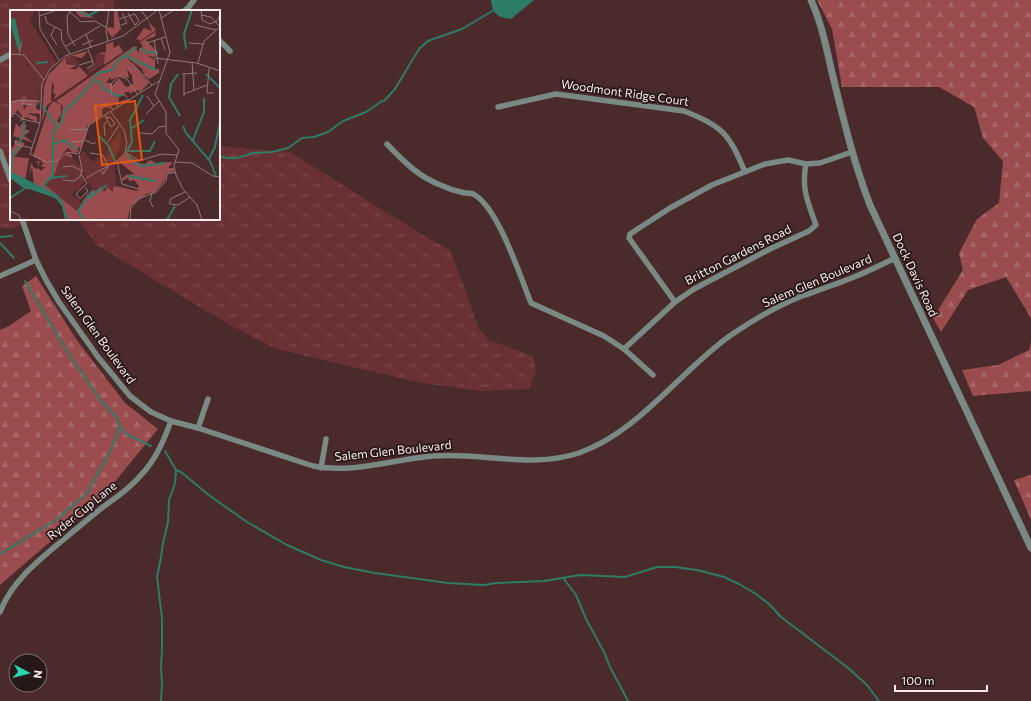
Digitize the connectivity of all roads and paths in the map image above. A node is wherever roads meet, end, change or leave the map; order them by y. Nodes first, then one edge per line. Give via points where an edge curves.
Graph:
1 (194, 0) edge
2 (811, 0) edge
3 (188, 10) edge
4 (220, 41) edge
5 (230, 51) dead end
6 (10, 55) edge
7 (0, 60) edge
8 (498, 107) dead end
9 (387, 144) dead end
10 (0, 151) edge
11 (852, 152) junction
12 (806, 164) junction
13 (745, 172) junction
14 (10, 178) edge
15 (22, 220) edge
16 (895, 258) junction
17 (36, 260) junction
18 (0, 276) edge
19 (675, 302) junction
20 (624, 349) junction
21 (653, 375) dead end
22 (208, 399) dead end
23 (172, 421) junction
24 (198, 428) junction
25 (326, 440) dead end
26 (321, 468) junction
27 (1031, 548) edge
28 (0, 612) edge

1 - 3 street
2 - 11 street, Dock Davis Road via 820,24
4 - 5 street
6 - 7 street
8 - 13 street, Woodmont Ridge Court via 556,94 684,111 715,125 724,133 734,147
9 - 20 street via 423,177 462,193 474,194 485,204 500,228 531,303 604,336
10 - 14 street
11 - 12 street via 820,163
11 - 16 street, Dock Davis Road via 870,205
12 - 13 street via 788,160 765,164
12 - 19 street, Britton Gardens Road via 803,177 816,225 809,232 770,249 694,289
13 - 19 street via 712,185 630,234 629,238
15 - 17 street, Salem Glen Boulevard
16 - 26 street, Salem Glen Boulevard via 763,315 718,345 618,432 578,453 535,461 458,455 407,459 353,468
16 - 27 street, Dock Davis Road
17 - 18 street
17 - 23 street, Salem Glen Boulevard via 59,302 121,387 151,412
19 - 20 street, Britton Gardens Road
20 - 21 street
22 - 24 street
23 - 24 street, Salem Glen Boulevard
23 - 28 street, Ryder Cup Lane via 143,474 27,571 10,593
24 - 26 street, Salem Glen Boulevard
25 - 26 street

